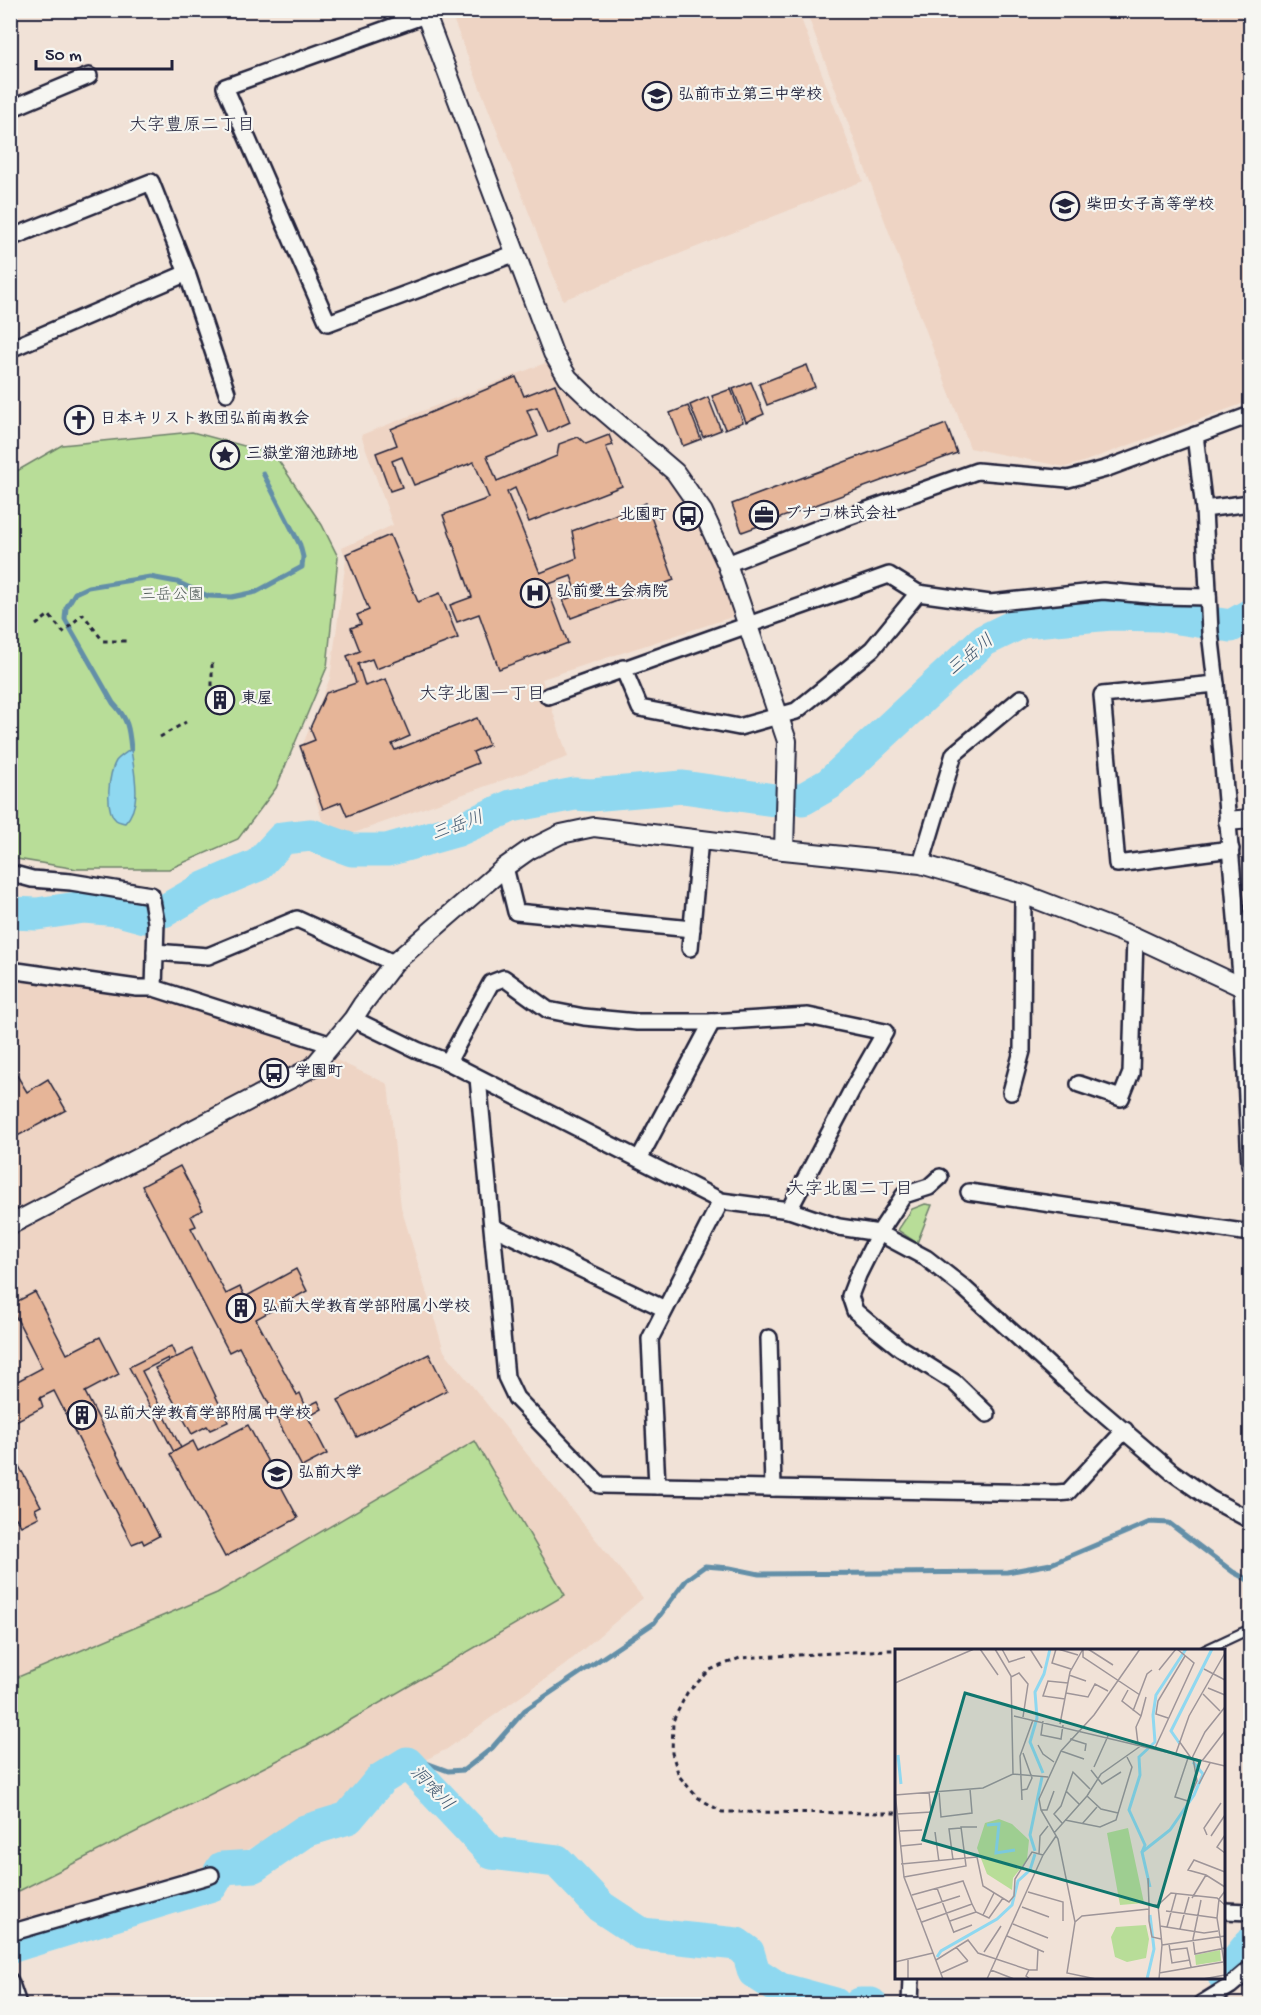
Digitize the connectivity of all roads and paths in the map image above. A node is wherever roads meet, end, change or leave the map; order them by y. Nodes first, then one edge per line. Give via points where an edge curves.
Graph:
1 (424, 13) edge
2 (89, 76) dead end
3 (10, 109) edge
4 (10, 238) edge
5 (516, 253) junction
6 (187, 273) junction
7 (10, 349) edge
8 (227, 393) dead end
9 (1251, 415) edge
10 (1196, 435) junction
11 (1251, 502) edge
12 (1204, 508) junction
13 (727, 564) junction
14 (918, 593) junction
15 (1208, 597) junction
16 (36, 625) dead end
17 (748, 626) junction
18 (126, 641) dead end
19 (212, 659) dead end
20 (623, 668) junction
21 (1216, 684) junction
22 (212, 686) dead end
23 (548, 696) dead end
24 (1021, 698) dead end
25 (779, 715) junction
26 (186, 722) dead end
27 (160, 737) dead end
28 (1251, 819) edge
29 (1228, 821) junction
30 (700, 839) junction
31 (1231, 849) junction
32 (784, 850) junction
33 (921, 864) junction
34 (505, 867) junction
35 (10, 873) edge
36 (1023, 894) junction
37 (692, 929) junction
38 (1134, 937) junction
39 (690, 948) dead end
40 (155, 952) junction
41 (394, 963) junction
42 (10, 970) edge
43 (154, 988) junction
44 (1246, 990) edge
45 (353, 1019) junction
46 (712, 1023) junction
47 (332, 1045) junction
48 (448, 1062) junction
49 (478, 1078) junction
50 (1079, 1084) dead end
51 (1011, 1092) dead end
52 (1250, 1158) edge
53 (639, 1160) junction
54 (1251, 1165) edge
55 (940, 1177) dead end
56 (969, 1192) dead end
57 (721, 1201) junction
58 (789, 1210) junction
59 (10, 1225) edge
60 (493, 1227) junction
61 (879, 1233) junction
62 (1251, 1233) edge
63 (665, 1310) junction
64 (768, 1338) dead end
65 (987, 1414) dead end
66 (1125, 1430) junction
67 (657, 1486) junction
68 (773, 1488) junction
69 (1251, 1521) edge
70 (1251, 1629) edge
71 (1207, 1649) edge
72 (895, 1650) edge
73 (895, 1813) edge
74 (211, 1875) dead end
75 (1225, 1911) edge
76 (1251, 1912) edge
77 (10, 1934) edge
78 (1251, 1969) edge
79 (911, 1979) edge
80 (10, 1981) edge
81 (18, 2004) edge
82 (910, 2004) edge
83 (1201, 2004) edge

1 - 5 street
1 - 5 street via 225,87 328,323
2 - 3 street
4 - 6 street via 151,182
5 - 13 street via 553,353 568,378 675,472 703,512
6 - 7 street
6 - 8 street
9 - 10 street
10 - 12 street
10 - 13 street via 1068,479 977,471
11 - 12 street
12 - 15 street
13 - 17 street
14 - 15 street via 990,603 1103,591
14 - 17 street via 889,575
14 - 25 street via 872,649 796,711
15 - 21 street
16 - 18 path via 49,615 63,632 83,614 103,640
17 - 20 street
17 - 25 street
19 - 22 path
20 - 23 street
20 - 25 street via 640,708 739,727
21 - 29 street
21 - 31 street via 1102,695 1117,864
24 - 33 street via 954,754
25 - 32 street via 787,741
26 - 27 path
28 - 29 street
29 - 31 street
30 - 32 street
30 - 34 street via 594,827 561,834
30 - 37 street
31 - 44 street
32 - 33 street
33 - 36 street
34 - 37 street via 516,912
34 - 41 street
35 - 40 street via 151,895 156,922
36 - 38 street
36 - 51 street via 1022,1051
37 - 39 street
38 - 44 street
38 - 50 street via 1131,1072 1121,1098
40 - 41 street via 208,956 297,919
40 - 43 street
41 - 45 street
42 - 43 street
43 - 47 street
44 - 52 street
45 - 47 street
45 - 48 street
46 - 48 street via 637,1022 548,1010 504,978 491,983
46 - 53 street
46 - 58 street via 808,1016 885,1032
47 - 59 street via 313,1067
48 - 49 street
49 - 53 street
49 - 60 street
52 - 54 street
53 - 57 street
55 - 61 street via 929,1186 904,1195
56 - 62 street
57 - 58 street
57 - 63 street
58 - 61 street via 839,1227
60 - 63 street
60 - 67 street via 506,1377 516,1398 600,1485
61 - 65 street via 851,1289 855,1311 900,1348 954,1382
61 - 66 street via 926,1258 963,1287
63 - 67 street via 650,1339
64 - 68 street
66 - 68 street via 1068,1492
66 - 69 street via 1172,1472
67 - 68 street
70 - 71 lane
72 - 73 path via 740,1658 710,1670 687,1693 673,1721 672,1753 679,1776 697,1797 722,1812
74 - 77 street
75 - 76 street
78 - 83 street
79 - 82 street
80 - 81 street

